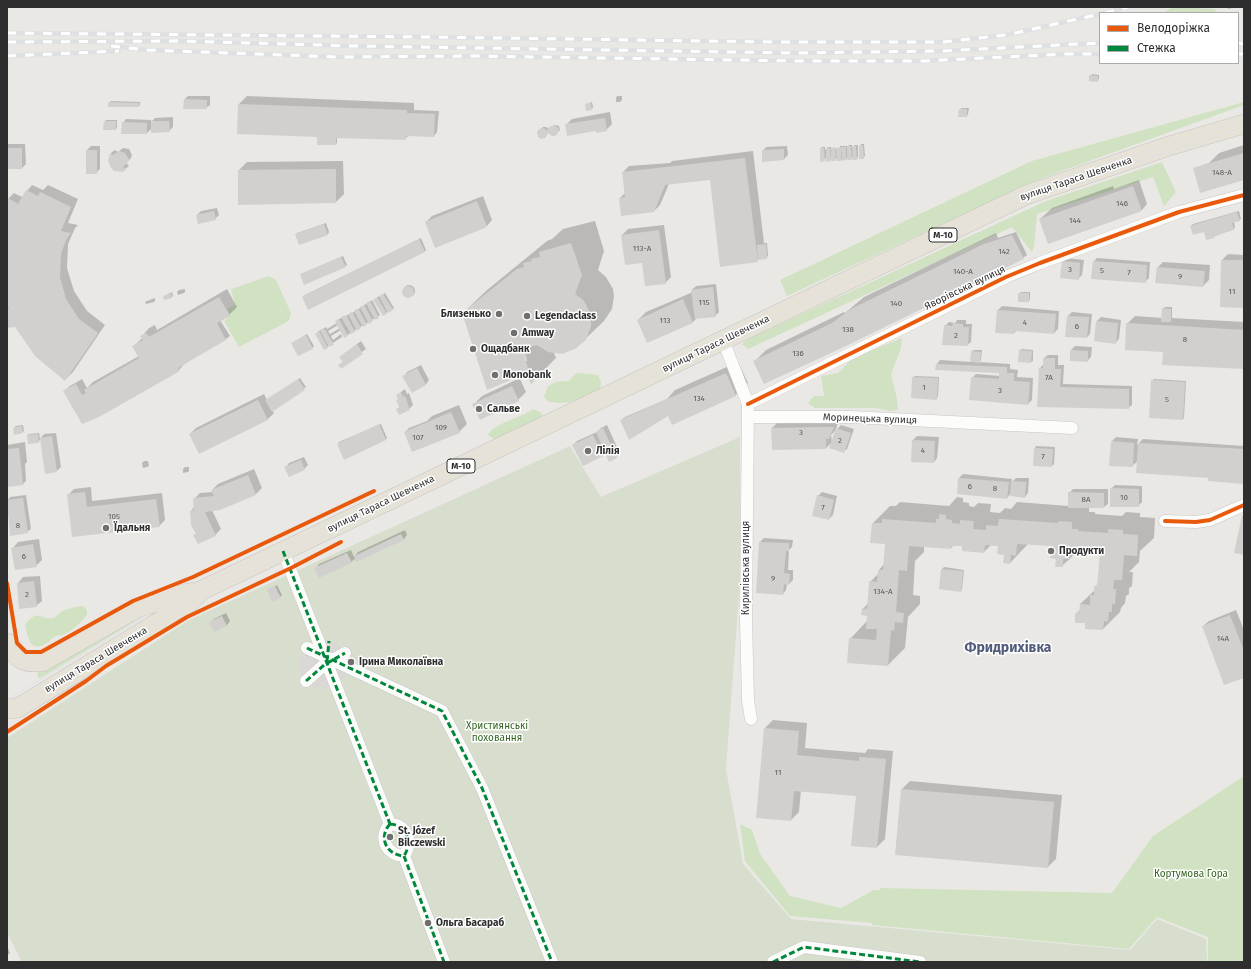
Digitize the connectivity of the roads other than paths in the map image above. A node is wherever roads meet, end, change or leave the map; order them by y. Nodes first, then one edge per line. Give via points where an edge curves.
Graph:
1 (1244, 124) edge
2 (1244, 195) edge
3 (723, 340) junction
4 (748, 404) junction
5 (749, 417) junction
6 (1072, 428) dead end
7 (1244, 505) edge
8 (1165, 521) dead end
9 (283, 551) junction
10 (200, 590) junction
11 (328, 641) dead end
12 (7, 643) edge
13 (306, 648) dead end
14 (345, 653) dead end
15 (327, 659) junction
16 (306, 681) dead end
17 (7, 709) edge
18 (751, 719) dead end
19 (390, 824) junction
20 (404, 856) junction
21 (444, 962) edge
22 (552, 962) edge
23 (773, 962) edge
24 (920, 962) edge

1 - 3 main road, вулиця Тараса Шевченка / М-10 via 1169,146 1026,195
2 - 4 street, Яворівська вулиця via 1179,212 1006,277
3 - 4 street
3 - 9 main road, вулиця Тараса Шевченка / М-10
4 - 5 street
5 - 6 street, Моринецька вулиця via 851,417
5 - 18 street, Кирилівська вулиця via 746,619 748,700
7 - 8 street via 1210,520
9 - 10 main road, вулиця Тараса Шевченка / М-10
9 - 15 street
10 - 12 main road, вулиця Тараса Шевченка / М-10 via 137,608 42,662 28,663 17,657
10 - 17 main road, вулиця Тараса Шевченка / М-10 via 188,604 18,708
11 - 15 street
13 - 15 street
14 - 15 street
15 - 16 street
15 - 19 street
15 - 22 street via 442,711 482,788
19 - 20 street via 400,827 407,835 408,846
19 - 20 street via 384,833 385,845 392,853
20 - 21 street
23 - 24 street via 804,947

